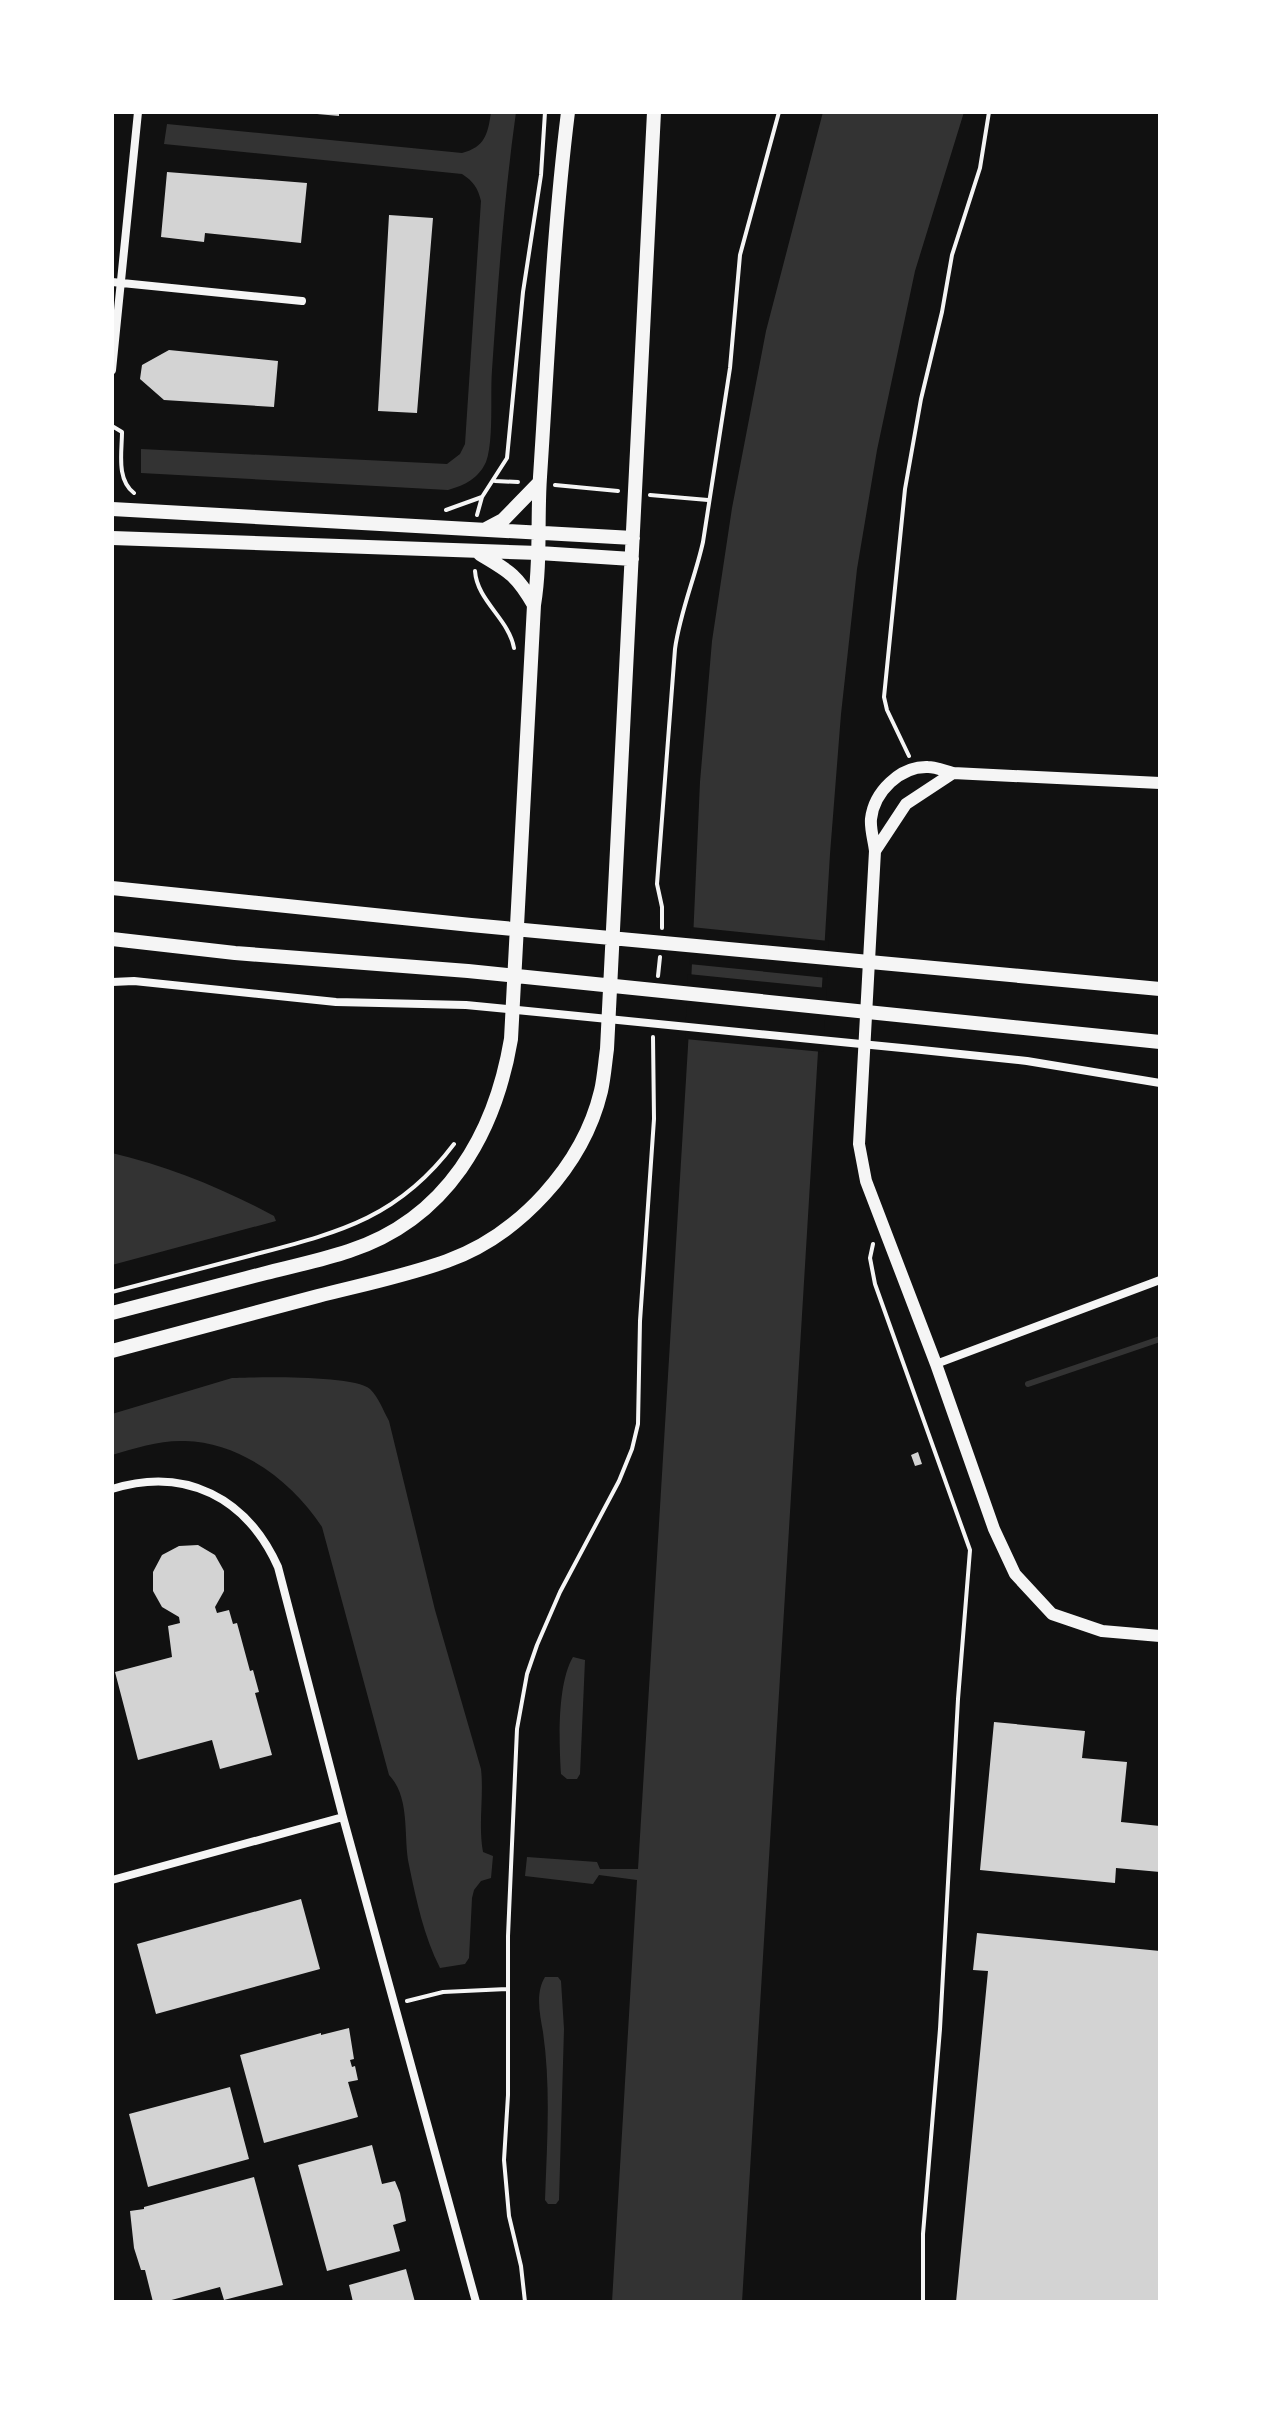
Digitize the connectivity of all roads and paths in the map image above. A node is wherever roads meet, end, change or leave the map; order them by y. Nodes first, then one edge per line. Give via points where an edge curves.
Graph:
1 (138, 112) edge
2 (545, 112) edge
3 (568, 112) edge
4 (654, 112) edge
5 (779, 112) edge
6 (989, 112) edge
7 (117, 282) edge
8 (302, 301) dead end
9 (112, 370) edge
10 (112, 426) edge
11 (494, 481) junction
12 (539, 483) junction
13 (135, 493) dead end
14 (636, 493) junction
15 (482, 497) junction
16 (708, 500) junction
17 (112, 509) edge
18 (440, 511) dead end
19 (481, 529) junction
20 (540, 533) junction
21 (112, 538) edge
22 (633, 538) junction
23 (476, 552) junction
24 (539, 553) junction
25 (632, 559) junction
26 (534, 605) junction
27 (514, 658) dead end
28 (911, 761) dead end
29 (953, 773) junction
30 (1160, 783) edge
31 (875, 851) junction
32 (112, 888) edge
33 (662, 931) dead end
34 (112, 939) edge
35 (660, 946) dead end
36 (112, 982) edge
37 (657, 988) dead end
38 (1160, 989) edge
39 (654, 1031) dead end
40 (1160, 1042) edge
41 (1160, 1083) edge
42 (460, 1134) dead end
43 (871, 1246) dead end
44 (1160, 1280) edge
45 (112, 1292) edge
46 (112, 1313) edge
47 (112, 1351) edge
48 (936, 1364) junction
49 (112, 1489) edge
50 (1160, 1636) edge
51 (343, 1817) junction
52 (112, 1880) edge
53 (507, 1989) junction
54 (396, 2004) junction
55 (476, 2302) edge
56 (525, 2302) edge
57 (923, 2302) edge

1 - 7 street
2 - 11 path via 507,458
3 - 12 main road
4 - 14 main road
5 - 16 path via 740,255 730,368
6 - 28 path via 980,168 952,255 905,489 884,697
7 - 8 street
7 - 9 street
10 - 13 path via 122,432 122,477
11 - 12 path
11 - 15 path
12 - 14 path
12 - 19 main road via 503,520
12 - 20 main road
14 - 16 path
14 - 22 main road
15 - 18 path
15 - 19 path via 477,510
16 - 33 path via 697,570 678,628 669,703 657,884
17 - 19 main road
19 - 20 main road
20 - 22 main road
20 - 24 main road
21 - 23 main road
22 - 25 main road
23 - 24 main road
23 - 26 main road via 510,571
23 - 27 path via 477,584 509,634
24 - 25 main road
24 - 26 main road
25 - 47 main road via 607,1049 597,1104 570,1161 522,1215 449,1261
26 - 46 main road via 511,1039 499,1097 470,1158 417,1214 351,1251
29 - 30 street
29 - 31 street via 906,804
29 - 31 street via 922,767 886,787 870,822
31 - 48 street via 859,1144 866,1181
32 - 38 main road
34 - 40 main road
35 - 37 path
36 - 41 street via 336,1002 466,1005 1027,1061
39 - 53 path via 638,1424 627,1463 560,1592 527,1674 515,1760
42 - 45 path via 422,1181 364,1222
43 - 57 path via 875,1284 970,1550 923,2234
44 - 48 street
48 - 50 street via 1015,1574 1052,1614 1102,1631
49 - 51 street via 149,1481 196,1487 238,1510 262,1536 278,1567
51 - 52 street
51 - 54 street
53 - 54 path via 443,1992
53 - 56 path via 505,2177
54 - 55 street

